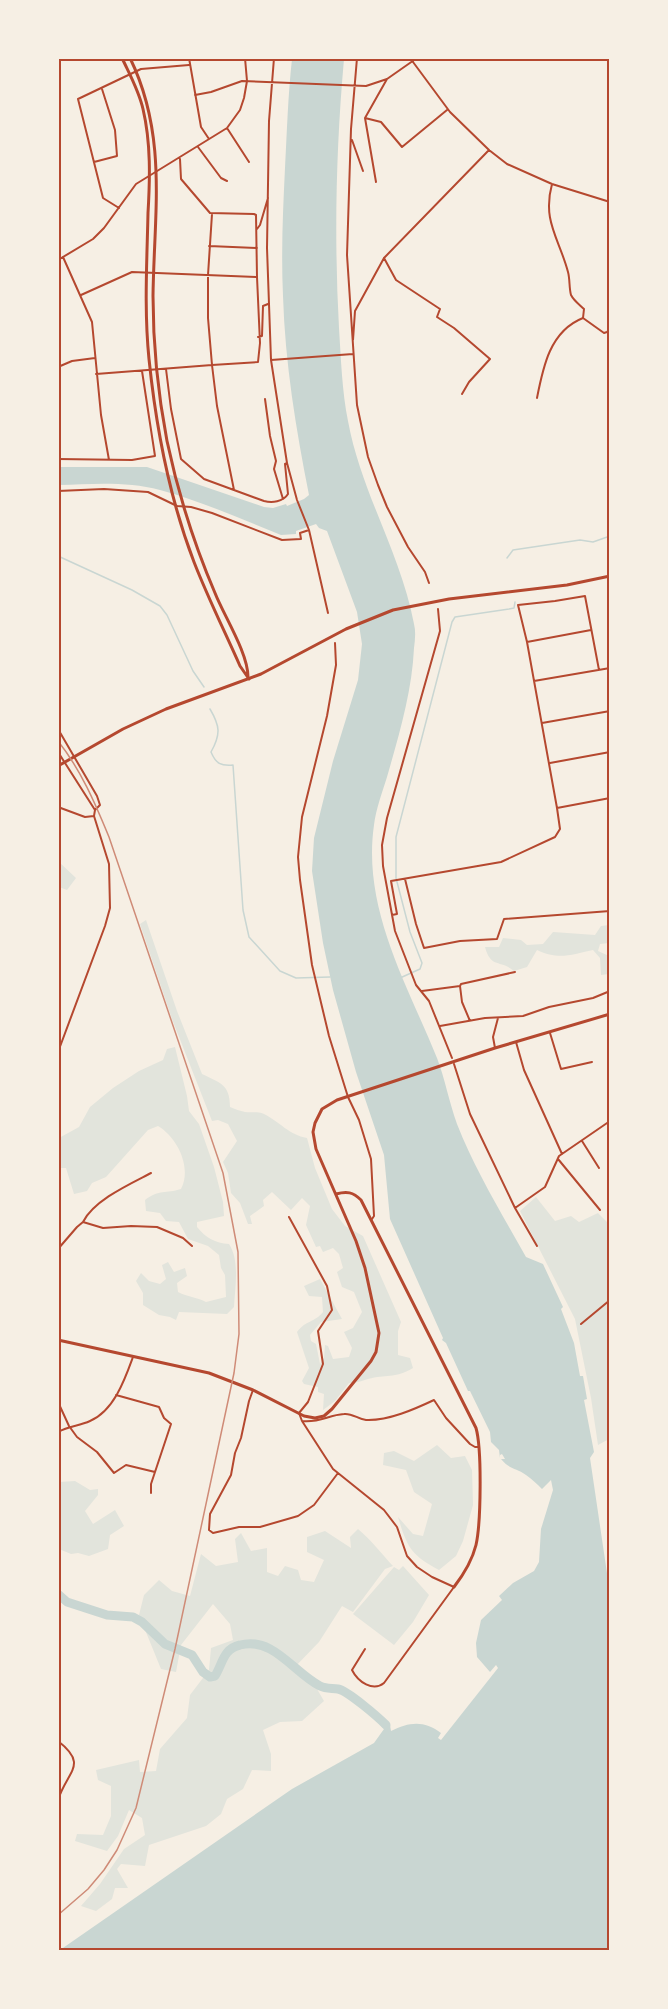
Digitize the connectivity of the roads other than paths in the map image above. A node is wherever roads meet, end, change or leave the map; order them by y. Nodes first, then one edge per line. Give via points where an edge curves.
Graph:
1 (122, 58) edge
2 (130, 58) edge
3 (189, 58) edge
4 (245, 58) edge
5 (274, 58) edge
6 (357, 58) edge
7 (417, 58) edge
8 (413, 62) junction
9 (189, 65) junction
10 (136, 71) junction
11 (130, 74) junction
12 (387, 79) junction
13 (247, 81) junction
14 (273, 81) junction
15 (353, 86) junction
16 (101, 88) junction
17 (195, 95) junction
18 (448, 109) junction
19 (365, 118) junction
20 (227, 128) junction
21 (351, 138) junction
22 (209, 139) junction
23 (198, 147) junction
24 (489, 150) junction
25 (180, 159) junction
26 (94, 162) junction
27 (249, 162) dead end
28 (363, 171) dead end
29 (156, 172) junction
30 (149, 176) junction
31 (227, 181) dead end
32 (376, 182) dead end
33 (552, 184) junction
34 (269, 196) junction
35 (609, 202) edge
36 (119, 208) junction
37 (212, 214) junction
38 (257, 229) junction
39 (210, 246) junction
40 (257, 248) junction
41 (63, 257) junction
42 (384, 258) junction
43 (58, 260) edge
44 (147, 272) junction
45 (153, 273) junction
46 (208, 275) junction
47 (257, 277) junction
48 (81, 295) junction
49 (268, 304) junction
50 (584, 318) junction
51 (609, 328) edge
52 (258, 337) junction
53 (352, 341) junction
54 (351, 354) junction
55 (94, 358) junction
56 (270, 360) junction
57 (212, 365) junction
58 (58, 367) edge
59 (158, 369) junction
60 (166, 369) junction
61 (150, 370) junction
62 (142, 371) junction
63 (96, 374) junction
64 (462, 394) dead end
65 (537, 398) dead end
66 (265, 399) dead end
67 (58, 459) edge
68 (109, 460) junction
69 (287, 463) junction
70 (234, 490) junction
71 (58, 491) edge
72 (283, 499) junction
73 (176, 505) junction
74 (183, 505) junction
75 (309, 530) junction
76 (609, 576) edge
77 (429, 583) dead end
78 (438, 609) dead end
79 (328, 613) dead end
80 (591, 630) junction
81 (527, 642) junction
82 (335, 643) dead end
83 (609, 668) edge
84 (599, 670) junction
85 (249, 679) junction
86 (534, 681) junction
87 (609, 711) edge
88 (542, 723) junction
89 (58, 729) edge
90 (58, 752) edge
91 (609, 752) edge
92 (549, 763) junction
93 (60, 765) edge
94 (609, 798) edge
95 (58, 807) edge
96 (557, 808) junction
97 (95, 810) junction
98 (94, 816) junction
99 (405, 879) junction
100 (609, 911) edge
101 (392, 915) junction
102 (515, 972) dead end
103 (460, 986) junction
104 (609, 991) edge
105 (423, 992) junction
106 (609, 1014) edge
107 (498, 1018) junction
108 (470, 1021) junction
109 (439, 1026) junction
110 (550, 1033) junction
111 (516, 1042) junction
112 (495, 1048) junction
113 (58, 1052) edge
114 (452, 1059) dead end
115 (592, 1062) dead end
116 (454, 1064) dead end
117 (350, 1096) junction
118 (609, 1096) edge
119 (609, 1101) edge
120 (609, 1121) edge
121 (582, 1141) junction
122 (562, 1154) junction
123 (558, 1158) junction
124 (599, 1168) dead end
125 (151, 1173) dead end
126 (336, 1194) junction
127 (515, 1208) junction
128 (600, 1210) dead end
129 (289, 1217) dead end
130 (372, 1219) junction
131 (83, 1222) junction
132 (192, 1246) dead end
133 (537, 1246) dead end
134 (58, 1249) edge
135 (609, 1300) edge
136 (581, 1324) dead end
137 (58, 1340) edge
138 (133, 1357) junction
139 (253, 1390) junction
140 (116, 1395) junction
141 (58, 1402) edge
142 (300, 1413) junction
143 (303, 1421) junction
144 (69, 1426) junction
145 (58, 1432) edge
146 (479, 1447) junction
147 (155, 1472) junction
148 (338, 1473) junction
149 (151, 1493) dead end
150 (454, 1587) junction
151 (365, 1649) dead end
152 (58, 1741) edge
153 (58, 1800) edge

1 - 11 street
2 - 10 street
3 - 9 street
4 - 13 street
5 - 14 street
6 - 15 street
7 - 8 street
8 - 12 street
8 - 18 street
9 - 10 street
9 - 17 street
10 - 11 street
10 - 29 street via 149,107
11 - 16 street
11 - 30 street via 143,110
12 - 15 street
12 - 19 street
13 - 14 street
13 - 17 street
13 - 20 street via 240,110
14 - 15 street
14 - 34 street
15 - 21 street
16 - 26 street via 78,99
16 - 26 street via 115,130 117,156
17 - 22 street via 201,127
18 - 19 street via 402,147 381,122
18 - 24 street
19 - 32 street
20 - 22 street
20 - 27 street
21 - 28 street
21 - 53 street via 346,255
22 - 23 street
23 - 25 street
23 - 31 street
24 - 33 street via 507,164
24 - 42 street
25 - 29 street
25 - 37 street via 181,179
26 - 36 street via 103,198
29 - 30 street
29 - 45 street
30 - 36 street
30 - 44 street
33 - 35 street
33 - 50 street via 548,207 551,228 569,274 571,294 584,309
34 - 38 street
34 - 49 street
36 - 41 street via 93,239
37 - 38 street via 254,214
37 - 39 street
38 - 40 street
39 - 40 street
39 - 46 street
40 - 47 street
41 - 43 street
41 - 48 street
42 - 53 street via 355,311
42 - 64 street via 396,280 440,309 437,317 490,359
44 - 45 street
44 - 48 street via 132,272
44 - 61 street
45 - 46 street
45 - 59 street
46 - 47 street
46 - 57 street
47 - 52 street
48 - 55 street via 92,322
49 - 52 street via 263,306 262,336
49 - 56 street
50 - 51 street via 604,333
50 - 65 street via 553,344 543,367
52 - 57 street via 258,362
53 - 54 street
54 - 56 street
54 - 77 street via 368,457 387,507
55 - 58 street
55 - 63 street
56 - 69 street
57 - 60 street
57 - 70 street
59 - 60 street
59 - 61 street
59 - 74 street via 167,438
60 - 70 street via 181,459 204,479
61 - 62 street
61 - 73 street
62 - 63 street
62 - 68 street via 155,456
63 - 68 street
66 - 72 street via 276,460 274,469
67 - 68 street
69 - 72 street via 288,494
69 - 75 street
70 - 72 street via 269,502
71 - 73 street via 148,492
73 - 74 street
73 - 85 street via 202,582
74 - 75 street via 282,540 301,539 300,533
74 - 85 street via 206,572 247,663
75 - 79 street
76 - 85 street via 393,610 346,629
78 - 101 street via 440,631 382,845
80 - 81 street
80 - 81 street via 585,596 518,604
80 - 84 street
81 - 86 street
82 - 117 street via 336,665 302,817 298,857 312,964 329,1036
83 - 84 street
84 - 86 street
85 - 93 street via 166,709
86 - 88 street
87 - 88 street
88 - 92 street
89 - 97 street via 97,796 100,805
90 - 97 street
91 - 92 street
92 - 96 street
94 - 96 street
95 - 98 street via 85,817
96 - 99 street via 560,829 555,837 501,862
97 - 98 street
98 - 113 street via 109,864 110,908
99 - 100 street via 424,948 497,939 504,919
99 - 101 street via 392,881 397,914
101 - 105 street via 407,964
102 - 103 street
103 - 105 street
103 - 108 street
104 - 107 street via 523,1016
105 - 109 street
106 - 110 street
107 - 108 street
107 - 112 street via 493,1037
108 - 109 street
109 - 114 street
110 - 111 street
110 - 115 street via 561,1069
111 - 112 street
111 - 122 street via 524,1070
112 - 117 street
116 - 127 street via 470,1114
117 - 126 street via 322,1109 313,1132 316,1149
117 - 130 street via 371,1159
118 - 119 street
120 - 121 street
121 - 122 street
121 - 124 street
122 - 123 street
123 - 127 street via 545,1187
123 - 128 street
125 - 131 street via 124,1186
126 - 130 street via 355,1194
126 - 142 street via 365,1268 379,1344 371,1361 324,1416 315,1418
127 - 133 street
129 - 142 street via 327,1286 332,1311 318,1331 323,1364 320,1374
130 - 146 street via 476,1428
131 - 132 street via 103,1228 157,1227
131 - 134 street
135 - 136 street
137 - 138 street
138 - 139 street via 209,1373
138 - 140 street
139 - 142 street
139 - 148 street via 231,1475 210,1514 209,1530 213,1533 260,1527 298,1516 314,1506
140 - 144 street via 105,1411 90,1421
140 - 147 street via 159,1407 171,1424
141 - 144 street
142 - 143 street
143 - 146 street via 319,1422 348,1414 369,1420 415,1409 434,1400 470,1444
143 - 148 street
144 - 145 street
144 - 147 street via 114,1473 126,1465
146 - 150 street via 476,1546 466,1571
147 - 149 street
148 - 150 street via 384,1510 397,1527 407,1556 417,1567
150 - 151 street via 379,1688 370,1687 352,1670
152 - 153 street via 75,1760

